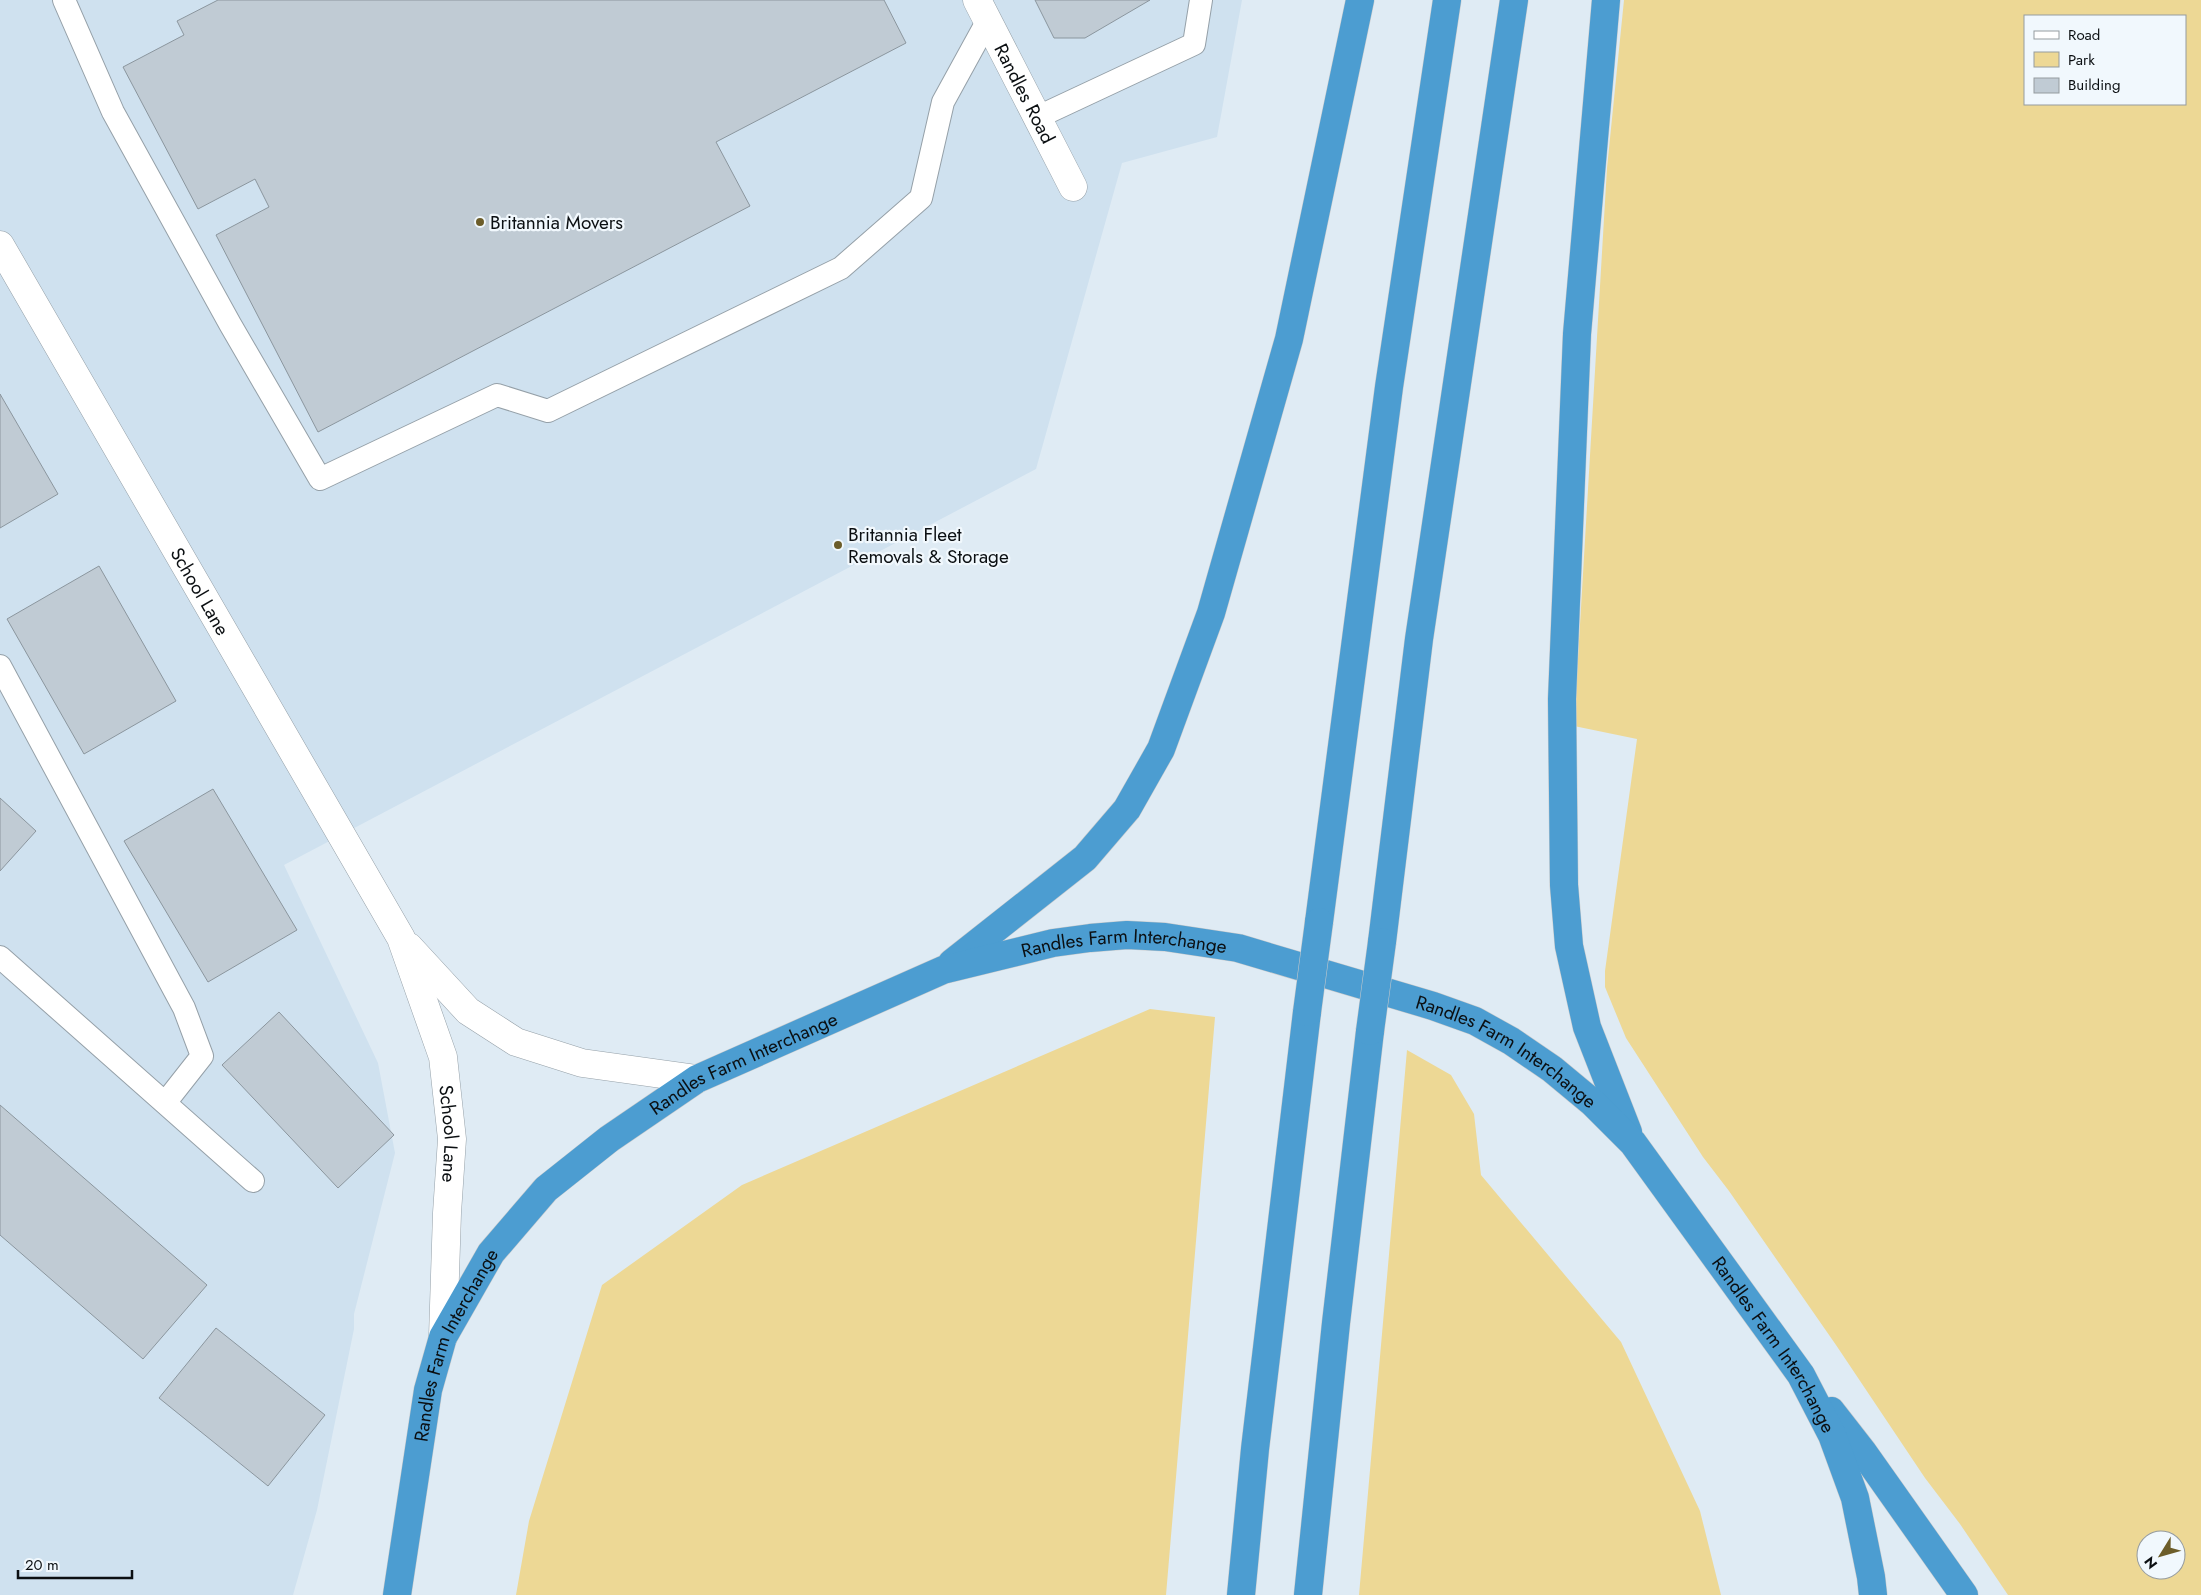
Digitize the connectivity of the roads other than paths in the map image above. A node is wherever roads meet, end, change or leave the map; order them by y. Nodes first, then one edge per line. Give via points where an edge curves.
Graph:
1 (64, 0) edge
2 (1201, 0) edge
3 (1360, 0) edge
4 (1447, 0) edge
5 (1514, 0) edge
6 (1606, 0) edge
7 (982, 10) edge
8 (1038, 117) junction
9 (1073, 187) dead end
10 (0, 245) edge
11 (0, 666) edge
12 (401, 938) junction
13 (0, 957) edge
14 (943, 970) junction
15 (697, 1079) junction
16 (165, 1103) junction
17 (1633, 1143) junction
18 (254, 1181) dead end
19 (443, 1337) junction
20 (1802, 1375) junction
21 (396, 1595) edge
22 (1241, 1595) edge
23 (1308, 1595) edge
24 (1873, 1595) edge
25 (1964, 1595) edge

1 - 7 lane via 113,112 320,479 497,395 548,411 841,268 921,198 943,102
2 - 8 lane via 1194,44
3 - 14 highway via 1289,339 1211,613 1161,749 1127,809 1085,858
4 - 22 highway, bridge via 1389,387 1307,1012 1255,1449
5 - 23 highway, bridge via 1419,639 1336,1323
6 - 17 highway via 1576,334 1562,699 1564,884 1568,946 1586,1027
7 - 8 main road, Randles Road
8 - 9 main road, Randles Road
10 - 12 main road, School Lane
11 - 16 lane via 187,1016 202,1056
12 - 15 main road, School Lane via 468,1011 516,1042 582,1063
12 - 19 main road, School Lane via 443,1057 452,1139
13 - 16 lane
14 - 15 highway, Randles Farm Interchange
14 - 17 highway, Randles Farm Interchange via 1053,943 1090,938 1165,937 1238,948 1433,1006 1474,1022 1511,1041 1552,1069 1593,1103
15 - 19 highway, Randles Farm Interchange via 609,1139 546,1188 491,1253
16 - 18 lane
17 - 20 highway, Randles Farm Interchange
19 - 21 highway, Randles Farm Interchange via 428,1390
20 - 24 highway, Randles Farm Interchange via 1832,1435 1855,1498
20 - 25 highway via 1863,1452

